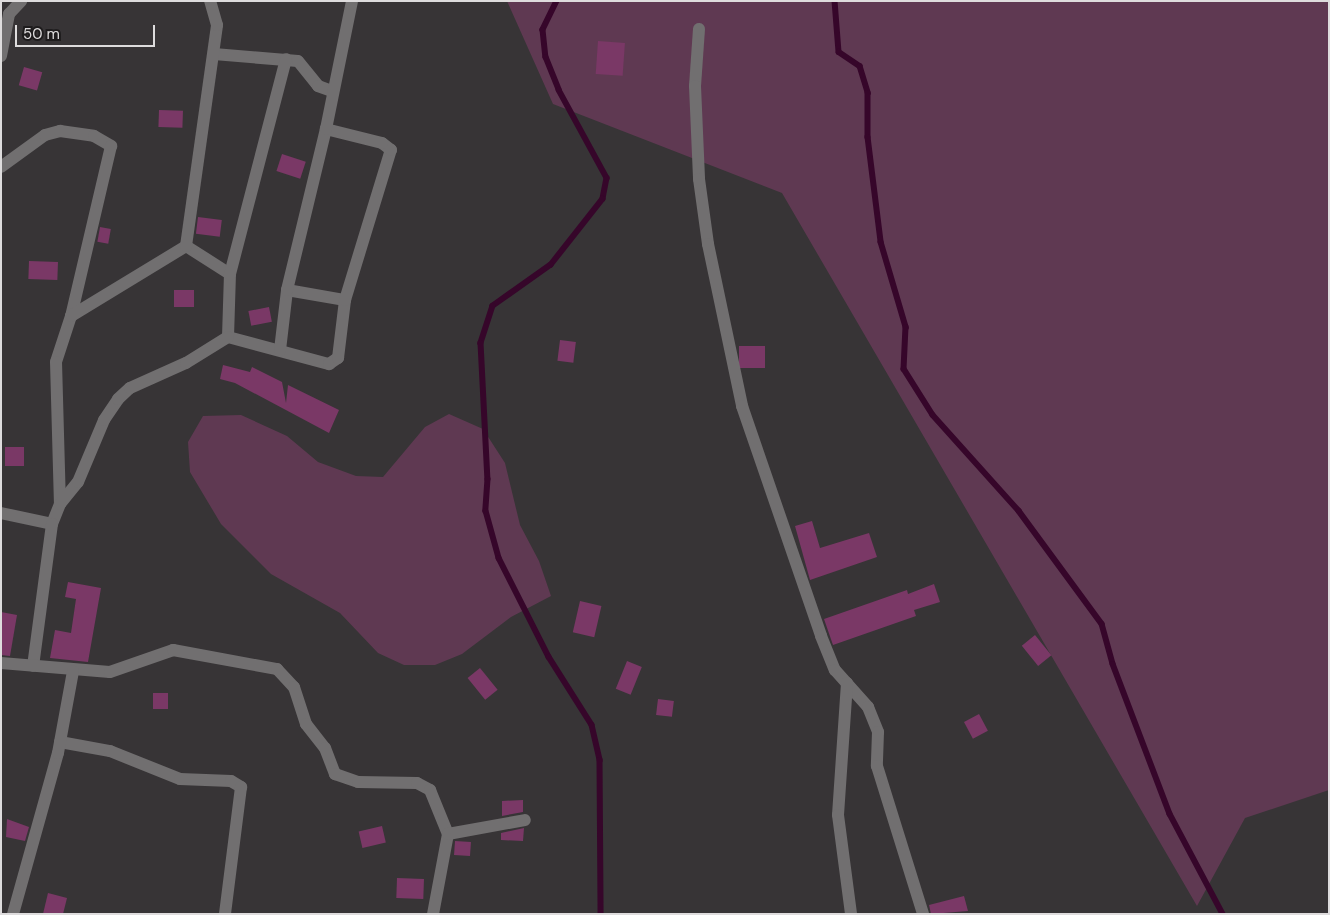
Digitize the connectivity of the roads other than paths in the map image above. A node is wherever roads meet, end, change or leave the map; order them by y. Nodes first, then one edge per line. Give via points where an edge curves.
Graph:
1 (21, 1) edge
2 (210, 1) edge
3 (352, 1) edge
4 (700, 29) dead end
5 (214, 54) junction
6 (1, 56) edge
7 (286, 59) junction
8 (332, 92) junction
9 (326, 129) junction
10 (1, 167) edge
11 (186, 246) junction
12 (230, 274) junction
13 (287, 290) junction
14 (345, 300) junction
15 (71, 316) junction
16 (228, 337) junction
17 (280, 350) junction
18 (60, 504) junction
19 (1, 513) edge
20 (52, 524) junction
21 (1, 663) edge
22 (33, 666) junction
23 (73, 671) junction
24 (847, 682) junction
25 (60, 742) junction
26 (525, 820) dead end
27 (448, 834) junction
28 (13, 914) edge
29 (225, 914) edge
30 (433, 914) edge
31 (851, 914) edge
32 (923, 914) edge

1 - 6 street via 9,14
2 - 5 street via 217,25
3 - 8 street
4 - 24 street via 695,86 699,179 708,244 740,397 818,628 835,670
5 - 7 street
5 - 11 street
7 - 8 street via 305,66 313,82
7 - 12 street
8 - 9 street
9 - 13 street
9 - 14 street via 382,143 391,150
10 - 15 street via 45,136 60,131 94,136 111,146
11 - 12 street
11 - 15 street
12 - 16 street
13 - 14 street
13 - 17 street
14 - 17 street via 335,363
15 - 18 street via 56,362
16 - 17 street
16 - 18 street via 186,363 130,388 118,399 104,420 78,482
18 - 20 street
19 - 20 street
20 - 22 street
21 - 22 street
22 - 23 street
23 - 25 street
23 - 27 street via 110,672 173,650 277,669 294,687 306,724 325,748 335,774 358,782 417,783 430,790
24 - 31 street via 838,815
24 - 32 street via 868,707 878,732 877,766
25 - 28 street
25 - 29 street via 110,751 180,779 231,781 241,787
26 - 27 street
27 - 30 street

